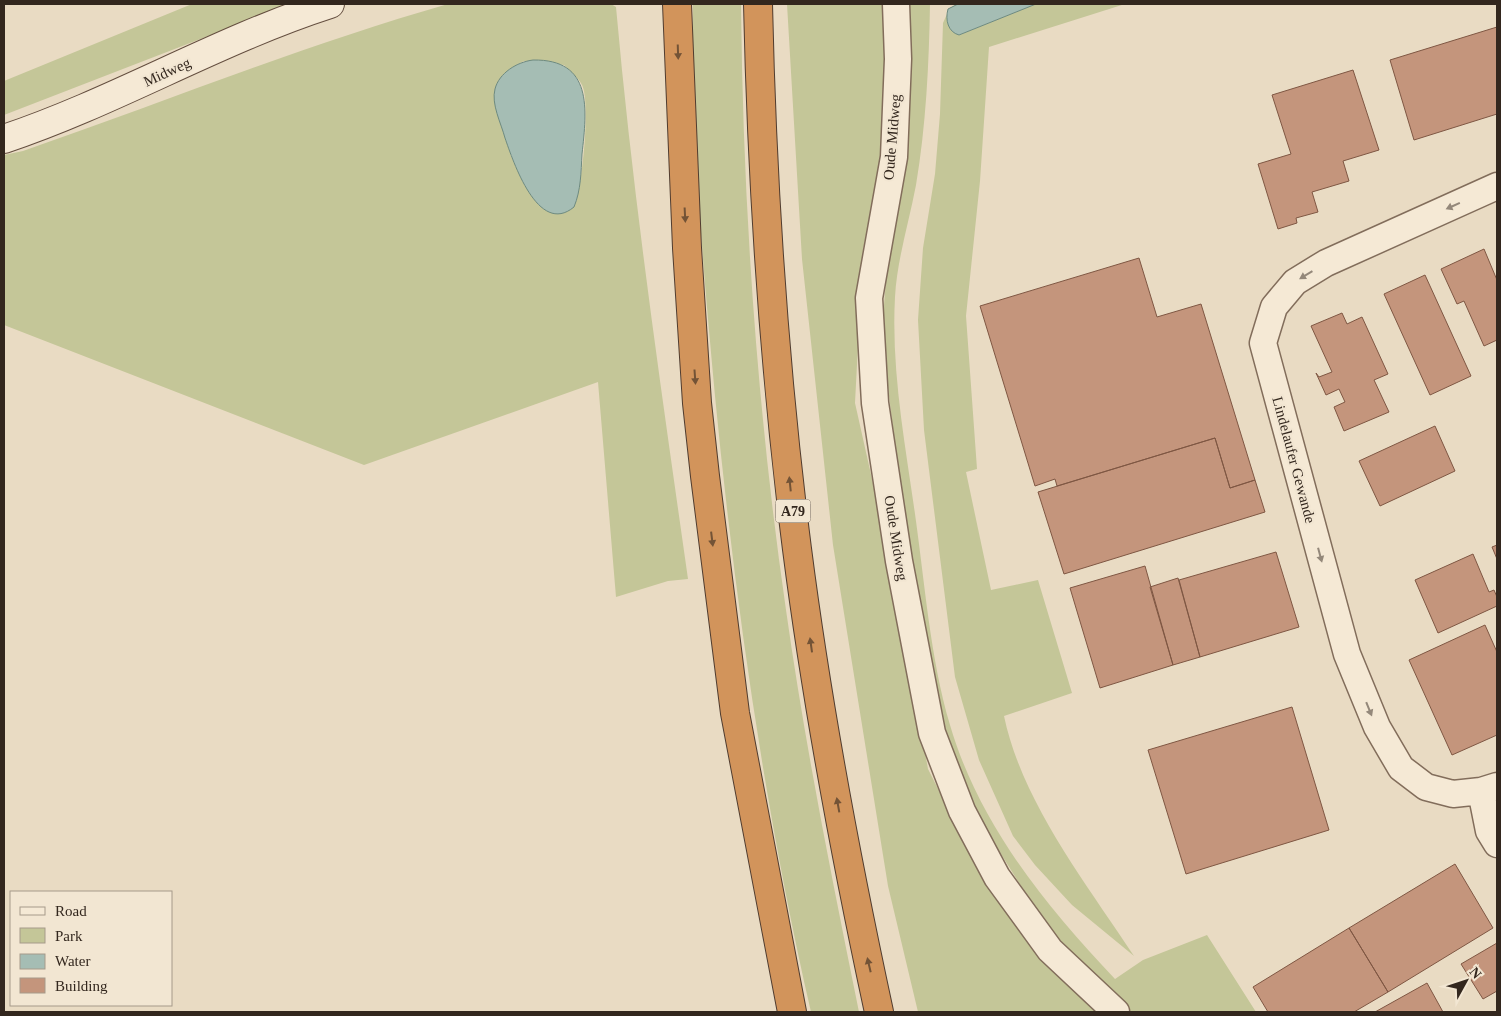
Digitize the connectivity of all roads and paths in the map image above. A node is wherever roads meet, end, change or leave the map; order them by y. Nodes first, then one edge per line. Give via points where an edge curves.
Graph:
1 (330, 4) edge
2 (676, 4) edge
3 (758, 4) edge
4 (896, 4) edge
5 (4, 139) edge
6 (1497, 186) edge
7 (1489, 789) edge
8 (1497, 844) edge
9 (792, 1012) edge
10 (880, 1012) edge
11 (1116, 1012) edge

1 - 5 street, Midweg via 273,25 76,113
2 -> 9 highway via 687,248 704,476 735,713
10 -> 3 highway, A79 via 838,804 797,549 765,214
4 - 11 street, Oude Midweg via 898,59 894,157 868,298 875,403 932,733 962,811 997,877 1050,950
6 -> 7 street, Lindelaufer Gewande via 1326,263 1295,282 1274,307 1263,343 1347,654 1377,727 1401,768 1426,787 1453,794
7 - 8 street, Lindelaufer Gewande via 1489,830

